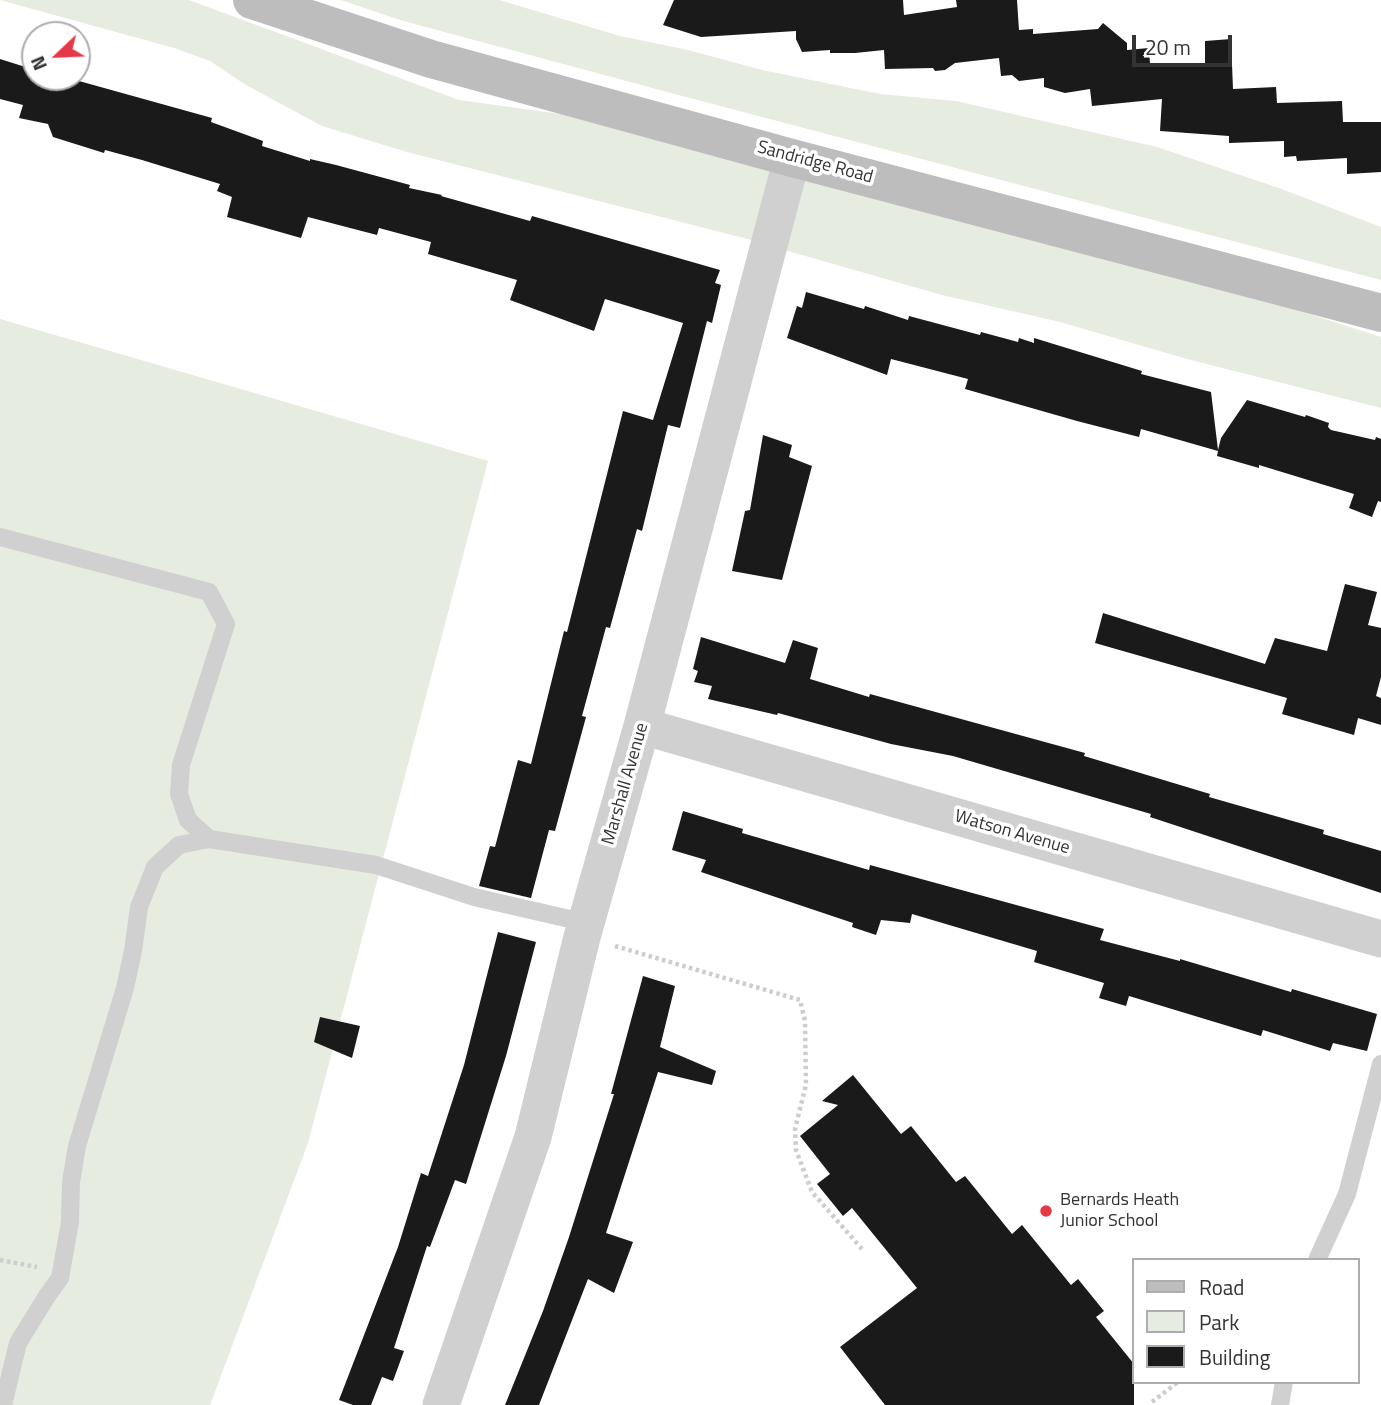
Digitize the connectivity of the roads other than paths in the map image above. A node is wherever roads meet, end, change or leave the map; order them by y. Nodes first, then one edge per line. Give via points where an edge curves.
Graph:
1 (252, 0) edge
2 (792, 158) junction
3 (1381, 313) edge
4 (0, 537) edge
5 (642, 726) junction
6 (209, 839) junction
7 (584, 930) junction
8 (1381, 939) edge
9 (1381, 1065) edge
10 (1318, 1258) edge
11 (1284, 1384) edge
12 (3, 1405) edge
13 (441, 1405) edge
14 (1280, 1405) edge

1 - 2 main road, Sandridge Road via 431,59
2 - 3 main road, Sandridge Road
2 - 5 street, Marshall Avenue
4 - 6 lane via 209,592 226,624 181,765 179,794 188,820
5 - 7 street, Marshall Avenue
5 - 8 street, Watson Avenue
6 - 7 lane via 376,865
6 - 12 lane via 179,845 155,867 139,907 125,988 77,1146 60,1278 18,1343
7 - 13 street, Marshall Avenue via 533,1138
9 - 10 lane via 1347,1194
11 - 14 lane

